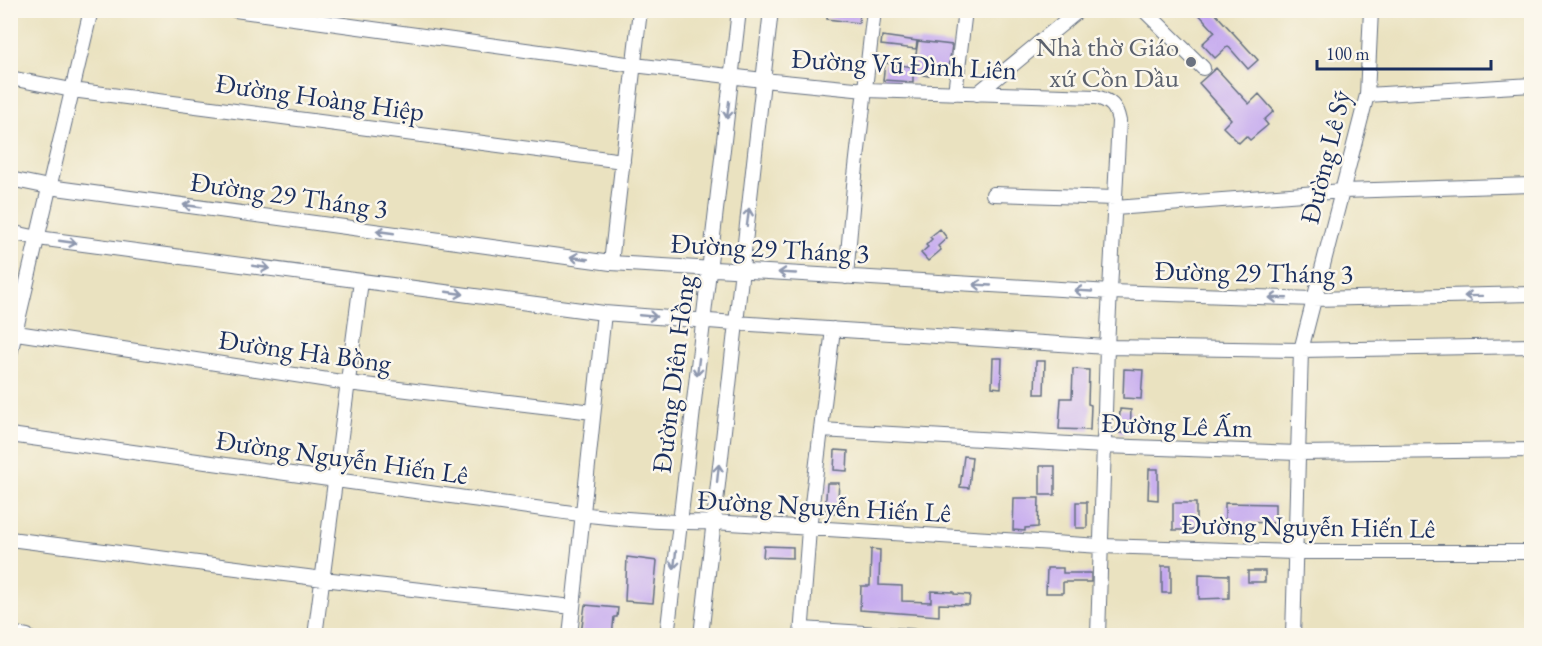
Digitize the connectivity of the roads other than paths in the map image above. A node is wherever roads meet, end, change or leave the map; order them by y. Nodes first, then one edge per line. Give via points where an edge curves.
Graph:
1 (91, 10) edge
2 (235, 10) edge
3 (640, 10) edge
4 (739, 10) edge
5 (771, 10) edge
6 (874, 10) edge
7 (965, 10) edge
8 (1078, 10) edge
9 (1144, 10) edge
10 (1371, 10) edge
11 (634, 65) junction
12 (1203, 68) dead end
13 (732, 77) junction
14 (10, 78) edge
15 (763, 80) junction
16 (1532, 85) edge
17 (72, 90) junction
18 (865, 90) junction
19 (955, 93) junction
20 (977, 94) junction
21 (1367, 95) junction
22 (623, 161) junction
23 (10, 179) edge
24 (1532, 185) edge
25 (49, 187) junction
26 (1343, 191) junction
27 (993, 194) dead end
28 (1115, 203) junction
29 (10, 232) edge
30 (38, 238) junction
31 (611, 263) junction
32 (709, 268) junction
33 (742, 270) junction
34 (846, 277) junction
35 (361, 280) junction
36 (1111, 292) junction
37 (1532, 294) edge
38 (1313, 299) junction
39 (604, 313) junction
40 (703, 321) junction
41 (735, 323) junction
42 (833, 330) junction
43 (13, 332) edge
44 (1532, 345) edge
45 (1107, 347) junction
46 (1301, 350) junction
47 (10, 354) edge
48 (348, 383) junction
49 (593, 412) junction
50 (821, 430) junction
51 (10, 435) edge
52 (1104, 446) junction
53 (1532, 450) edge
54 (1298, 453) junction
55 (335, 481) junction
56 (583, 514) junction
57 (713, 522) junction
58 (680, 523) junction
59 (809, 529) junction
60 (10, 539) edge
61 (1101, 546) junction
62 (1295, 552) junction
63 (1532, 552) edge
64 (322, 579) junction
65 (573, 607) junction
66 (801, 632) edge
67 (10, 633) edge
68 (27, 636) edge
69 (315, 636) edge
70 (570, 636) edge
71 (667, 636) edge
72 (701, 636) edge
73 (912, 636) edge
74 (1098, 636) edge
75 (1293, 636) edge

1 - 17 street
2 - 11 street, Đường Vũ Đình Liên
3 - 11 street
4 - 13 street, Đường Diên Hồng
5 - 15 street, Đường Diên Hồng
6 - 18 street
7 - 19 street
8 - 20 street
9 - 12 street
10 - 21 street, Đường Lê Sỹ
11 - 13 street, Đường Vũ Đình Liên
11 - 22 street
13 - 15 street, Đường Vũ Đình Liên
13 -> 32 street, Đường Diên Hồng
14 - 17 street, Đường Hoàng Hiệp
15 - 18 street, Đường Vũ Đình Liên
33 -> 15 street, Đường Diên Hồng
16 - 21 street
17 - 22 street, Đường Hoàng Hiệp
17 - 25 street
18 - 19 street, Đường Vũ Đình Liên
18 - 34 street
19 - 20 street, Đường Vũ Đình Liên
20 - 28 street, Đường Vũ Đình Liên via 1108,100 1117,110 1119,121
21 - 26 street, Đường Lê Sỹ
22 - 31 street
23 - 25 street, Đường 29 Tháng 3
24 - 26 street
25 - 30 street
31 -> 25 street, Đường 29 Tháng 3
26 - 28 street
26 - 38 street, Đường Lê Sỹ
27 - 28 street
28 - 36 street, Đường Vũ Đình Liên
29 - 30 street
30 -> 35 street
30 - 43 street
31 - 32 street, Đường 29 Tháng 3
32 - 33 street, Đường 29 Tháng 3
32 - 40 street, Đường Diên Hồng
34 -> 33 street, Đường 29 Tháng 3
33 - 41 street, Đường Diên Hồng
36 -> 34 street, Đường 29 Tháng 3
35 -> 39 street
35 - 48 street
38 -> 36 street, Đường 29 Tháng 3
36 - 45 street, Đường Vũ Đình Liên
37 -> 38 street, Đường 29 Tháng 3
38 - 46 street, Đường Lê Sỹ
39 -> 40 street
39 - 49 street
40 - 41 street
40 -> 58 street, Đường Diên Hồng
41 - 42 street
57 -> 41 street, Đường Diên Hồng
42 - 45 street
42 - 50 street
43 - 47 street
43 - 48 street, Đường Hà Bồng
44 - 46 street
45 - 46 street
45 - 52 street, Đường Vũ Đình Liên
46 - 54 street, Đường Lê Sỹ
48 - 49 street, Đường Hà Bồng
48 - 55 street
49 - 56 street
50 - 52 street, Đường Lê Ấm
50 - 59 street
51 - 55 street, Đường Nguyễn Hiến Lê
52 - 54 street, Đường Lê Ấm
52 - 61 street, Đường Vũ Đình Liên
53 - 54 street, Đường Lê Ấm
54 - 62 street, Đường Lê Sỹ
55 - 56 street, Đường Nguyễn Hiến Lê
55 - 64 street
56 - 58 street, Đường Nguyễn Hiến Lê
56 - 65 street
57 - 58 street, Đường Nguyễn Hiến Lê
57 - 59 street, Đường Nguyễn Hiến Lê
57 - 72 street, Đường Diên Hồng
58 -> 71 street, Đường Diên Hồng
59 - 61 street, Đường Nguyễn Hiến Lê
59 - 66 street
60 - 64 street
61 - 62 street, Đường Nguyễn Hiến Lê
61 - 74 street, Đường Vũ Đình Liên
62 - 63 street, Đường Nguyễn Hiến Lê
62 - 75 street, Đường Lê Sỹ
64 - 65 street
64 - 69 street
65 - 70 street
66 - 73 street
67 - 68 street

